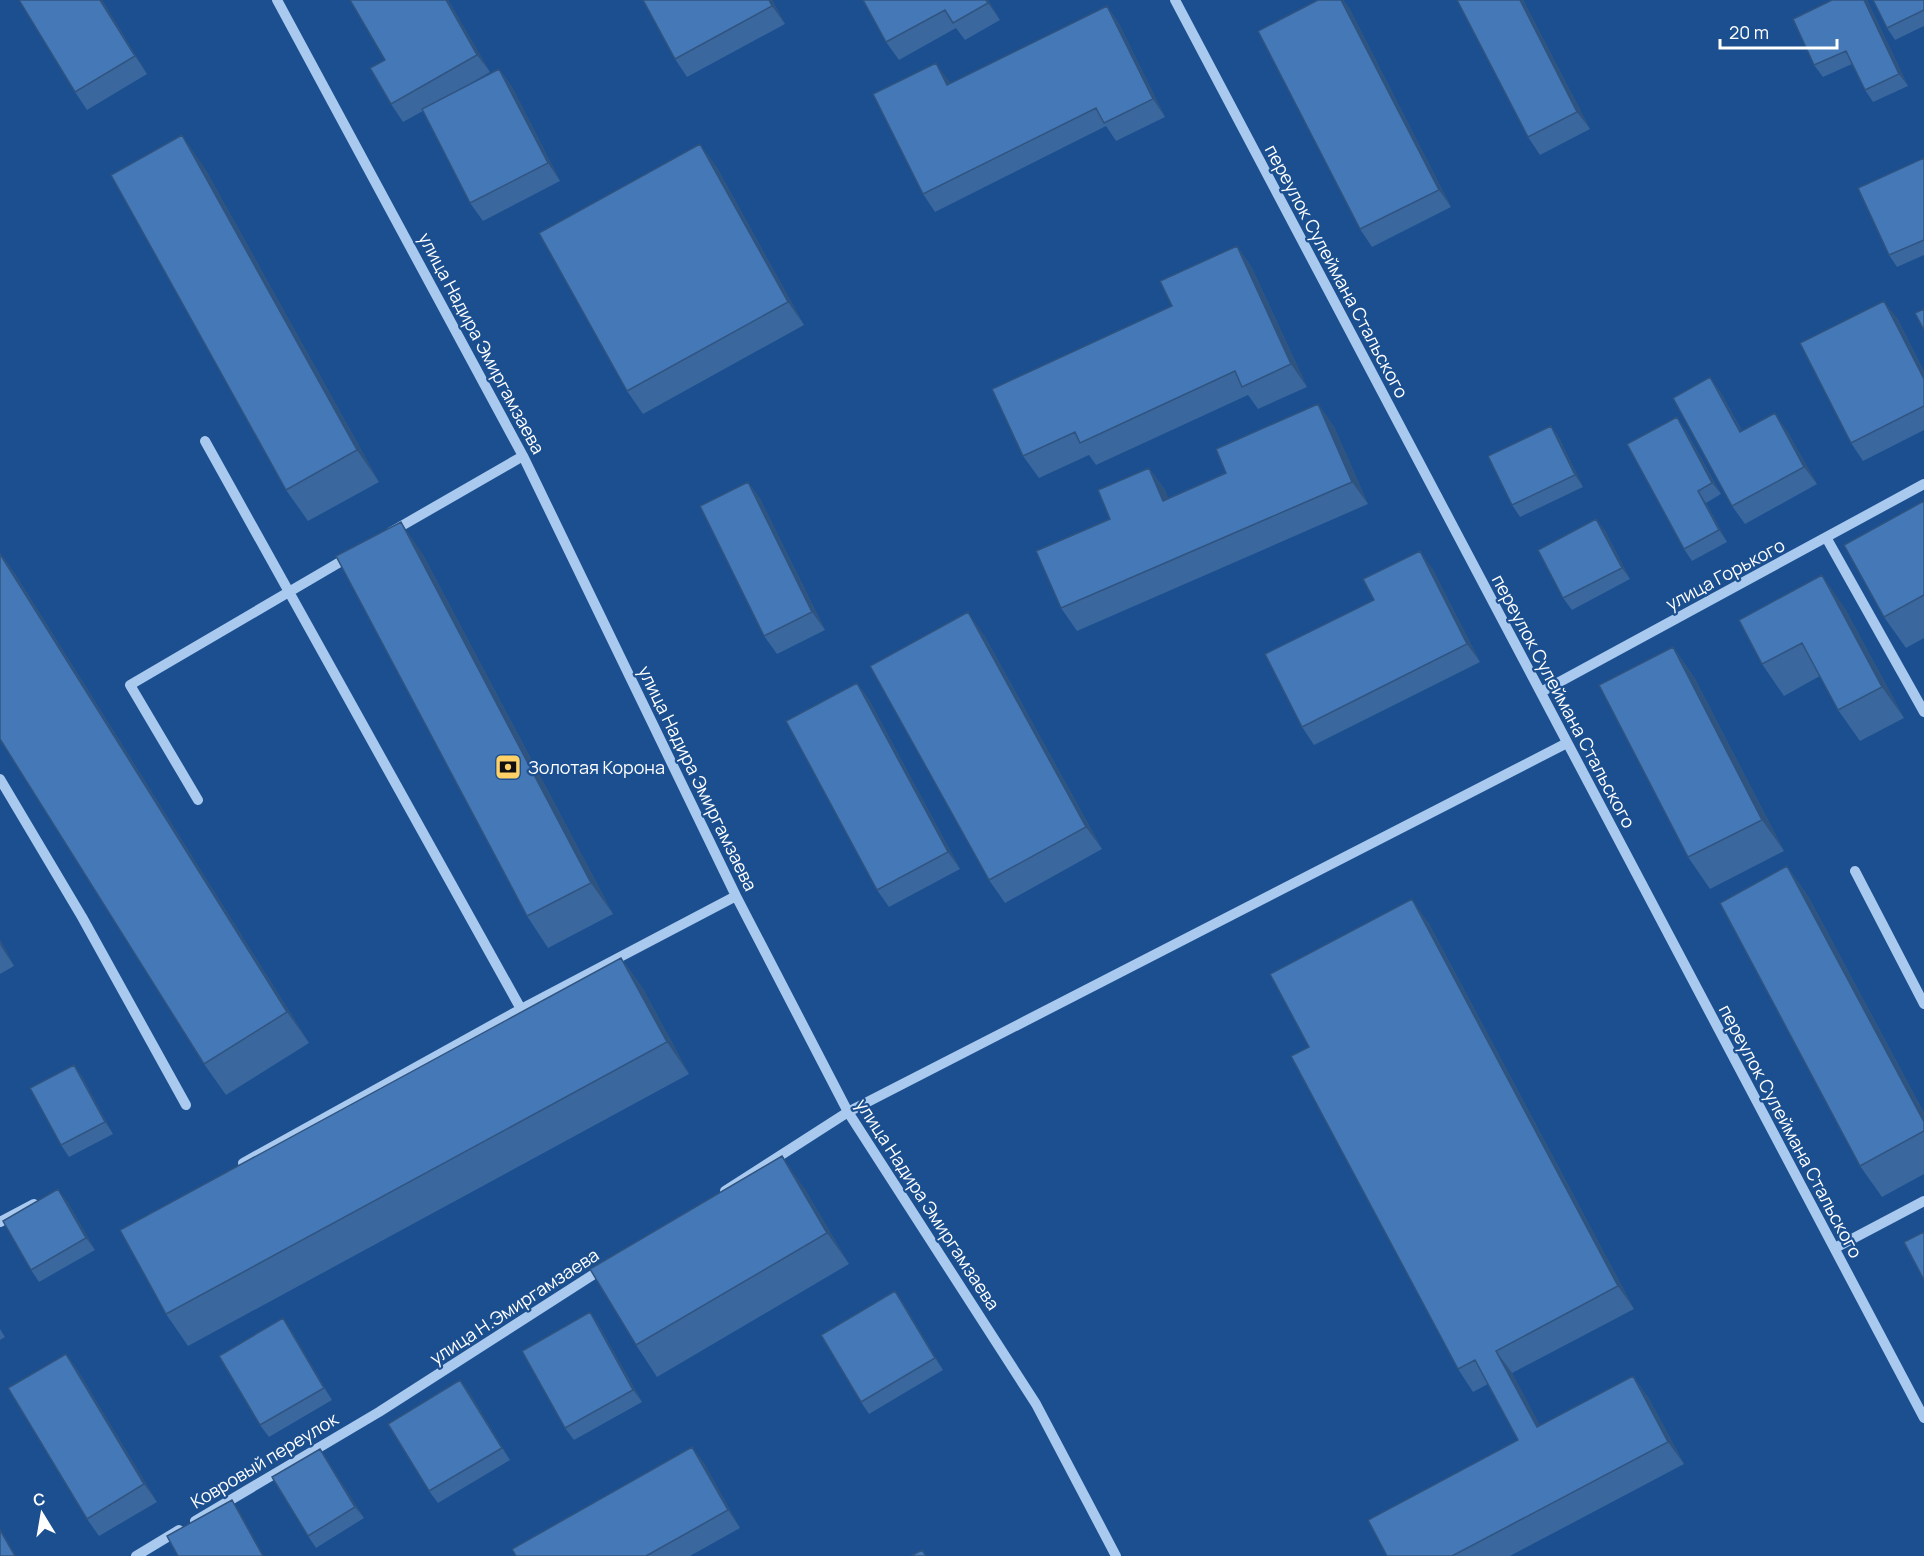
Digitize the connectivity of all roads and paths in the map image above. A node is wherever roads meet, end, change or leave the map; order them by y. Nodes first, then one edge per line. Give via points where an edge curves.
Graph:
1 (277, 0) edge
2 (1175, 0) edge
3 (205, 441) dead end
4 (523, 456) junction
5 (1924, 484) edge
6 (381, 538) edge
7 (1827, 539) junction
8 (360, 550) edge
9 (289, 592) junction
10 (1541, 692) junction
11 (1924, 712) edge
12 (1568, 743) junction
13 (0, 779) edge
14 (11, 797) junction
15 (198, 800) dead end
16 (0, 804) edge
17 (1855, 871) dead end
18 (736, 896) junction
19 (1924, 1004) edge
20 (521, 1009) junction
21 (186, 1106) dead end
22 (848, 1112) junction
23 (231, 1170) edge
24 (718, 1195) edge
25 (1924, 1201) edge
26 (34, 1204) edge
27 (0, 1222) edge
28 (1835, 1248) junction
29 (618, 1258) edge
30 (379, 1412) joint
31 (1924, 1418) edge
32 (136, 1556) edge
33 (1116, 1556) edge

1 - 4 street, улица Надира Эмиргамзаева
2 - 10 street, переулок Сулеймана Стальского
3 - 9 street
4 - 6 street
4 - 18 street, улица Надира Эмиргамзаева
5 - 7 street, улица Горького
7 - 10 street, улица Горького
7 - 11 street
8 - 9 street
9 - 15 street via 130,685
9 - 20 street
10 - 12 street, переулок Сулеймана Стальского
12 - 22 street
12 - 28 street, переулок Сулеймана Стальского
13 - 14 street
14 - 16 street
14 - 21 street
17 - 19 street
18 - 20 street
18 - 22 street, улица Надира Эмиргамзаева
20 - 23 street
22 - 24 street
22 - 33 street, улица Надира Эмиргамзаева via 1036,1404
25 - 28 street
26 - 27 street
28 - 31 street, переулок Сулеймана Стальского
29 - 30 street, улица Н.Эмиргамзаева
30 - 32 street, Ковровый переулок

